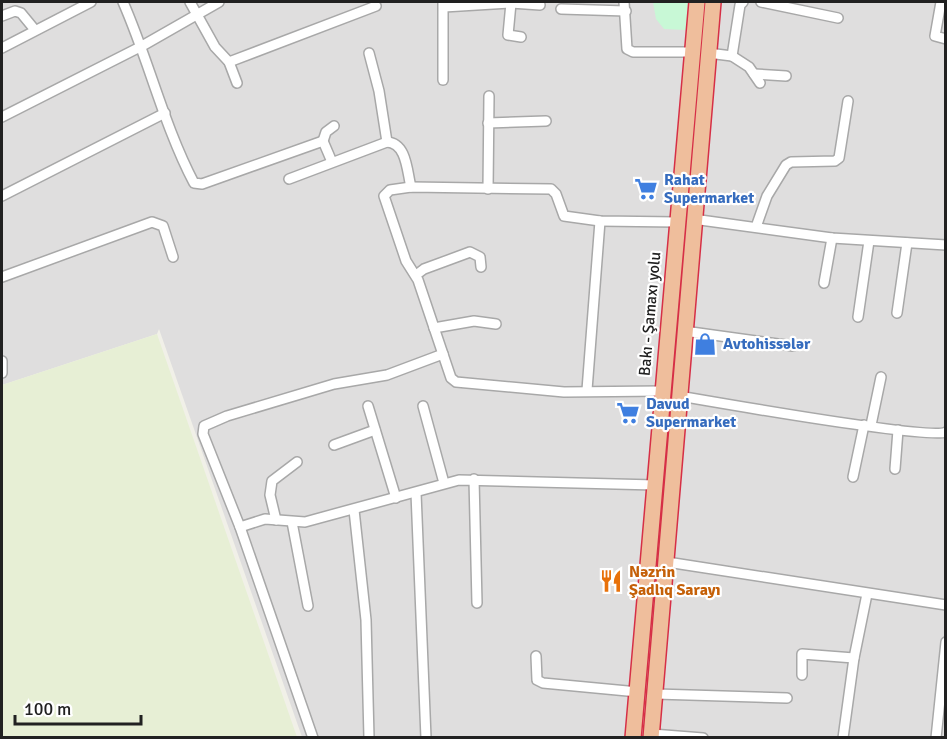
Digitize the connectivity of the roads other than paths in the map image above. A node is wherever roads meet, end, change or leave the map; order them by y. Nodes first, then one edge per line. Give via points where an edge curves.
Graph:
1 (3, 2) edge
2 (91, 2) edge
3 (123, 2) edge
4 (190, 2) edge
5 (219, 2) edge
6 (697, 2) edge
7 (713, 2) edge
8 (743, 2) edge
9 (761, 2) edge
10 (940, 2) edge
11 (511, 3) edge
12 (443, 4) edge
13 (540, 5) dead end
14 (376, 6) dead end
15 (625, 6) edge
16 (561, 9) dead end
17 (5, 14) edge
18 (198, 15) junction
19 (838, 18) dead end
20 (35, 30) junction
21 (521, 37) dead end
22 (945, 39) edge
23 (142, 46) junction
24 (2, 48) edge
25 (692, 52) junction
26 (369, 53) dead end
27 (708, 53) junction
28 (732, 56) junction
29 (229, 62) junction
30 (754, 74) junction
31 (786, 76) dead end
32 (443, 80) dead end
33 (237, 83) dead end
34 (760, 83) dead end
35 (489, 96) dead end
36 (848, 101) dead end
37 (165, 113) junction
38 (2, 117) edge
39 (546, 121) dead end
40 (488, 123) junction
41 (334, 126) dead end
42 (323, 141) junction
43 (387, 142) junction
44 (332, 162) junction
45 (289, 179) dead end
46 (411, 187) junction
47 (488, 189) junction
48 (2, 196) edge
49 (693, 219) junction
50 (600, 221) junction
51 (676, 222) junction
52 (756, 227) junction
53 (832, 238) junction
54 (869, 241) junction
55 (907, 243) junction
56 (945, 245) edge
57 (173, 257) dead end
58 (481, 267) dead end
59 (416, 275) junction
60 (2, 277) edge
61 (824, 284) dead end
62 (897, 313) dead end
63 (858, 317) dead end
64 (496, 324) dead end
65 (434, 328) junction
66 (684, 331) junction
67 (793, 346) dead end
68 (443, 354) junction
69 (2, 361) edge
70 (2, 374) edge
71 (881, 377) dead end
72 (587, 390) junction
73 (662, 391) junction
74 (679, 396) junction
75 (368, 406) dead end
76 (423, 406) dead end
77 (868, 425) junction
78 (375, 430) junction
79 (898, 430) junction
80 (945, 432) edge
81 (334, 445) dead end
82 (297, 462) dead end
83 (895, 469) dead end
84 (853, 477) dead end
85 (474, 478) junction
86 (444, 483) junction
87 (655, 485) junction
88 (416, 493) junction
89 (396, 498) junction
90 (354, 510) junction
91 (276, 520) junction
92 (292, 522) junction
93 (240, 526) junction
94 (667, 562) junction
95 (867, 594) junction
96 (477, 603) dead end
97 (945, 604) edge
98 (308, 606) dead end
99 (945, 642) edge
100 (536, 656) dead end
101 (854, 658) junction
102 (802, 675) dead end
103 (638, 692) junction
104 (656, 694) junction
105 (788, 698) dead end
106 (652, 736) edge
107 (314, 738) edge
108 (369, 738) edge
109 (426, 738) edge
110 (633, 738) edge
111 (703, 738) edge
112 (843, 738) edge
113 (936, 738) edge

1 - 17 street
2 - 20 street
3 - 23 street
4 - 18 street
5 - 18 street
6 - 25 highway, Bakı - Şamaxı yolu
7 - 27 highway
8 - 28 street
9 - 19 street
10 - 22 street via 935,36
11 - 12 street
11 - 13 street
11 - 21 street via 508,35
12 - 32 street
14 - 29 street
15 - 16 street
15 - 25 street via 627,49
17 - 20 street via 21,13
18 - 23 street
18 - 29 street via 215,47
20 - 24 street
23 - 37 street
23 - 38 street
25 - 51 highway, Bakı - Şamaxı yolu
26 - 43 street via 380,91
27 - 28 street
27 - 49 highway
28 - 30 street via 743,61
29 - 33 street
30 - 31 street
30 - 34 street
35 - 40 street
36 - 52 street via 839,158 786,165 767,196
37 - 42 street via 179,152 198,184
37 - 48 street
39 - 40 street
40 - 47 street
41 - 42 street
42 - 44 street
43 - 44 street
43 - 46 street via 401,148
44 - 45 street
46 - 47 street
46 - 59 street via 390,190 384,196 406,261
47 - 50 street via 551,189 564,216
49 - 52 street
49 - 66 highway
50 - 51 street
50 - 72 street
51 - 73 highway, Bakı - Şamaxı yolu
52 - 53 street
53 - 54 street
53 - 61 street
54 - 55 street
54 - 63 street
55 - 56 street
55 - 62 street
57 - 60 street via 163,226 152,222
58 - 59 street via 480,257 470,252
59 - 65 street
64 - 65 street via 474,321
65 - 68 street
66 - 67 street
66 - 74 highway
68 - 72 street via 456,382 564,392
68 - 93 street via 387,375 313,390 204,426 203,434
69 - 70 street
71 - 77 street
72 - 73 street
73 - 87 highway, Bakı - Şamaxı yolu
74 - 77 street
74 - 94 highway
75 - 78 street
76 - 86 street
77 - 79 street
77 - 84 street
78 - 81 street
78 - 89 street
79 - 80 street
79 - 83 street
82 - 91 street via 272,481 270,495
85 - 86 street
85 - 87 street
85 - 96 street
86 - 88 street
87 - 103 highway, Bakı - Şamaxı yolu
88 - 89 street
88 - 109 street
89 - 90 street
90 - 92 street
90 - 108 street via 366,620
91 - 92 street
91 - 93 street
92 - 98 street
93 - 107 street
94 - 95 street
94 - 104 highway
95 - 97 street
95 - 101 street
99 - 113 street
100 - 103 street via 535,674 543,683
101 - 102 street via 802,654
101 - 112 street
103 - 110 highway, Bakı - Şamaxı yolu
104 - 105 street
104 - 106 highway
106 - 111 street

